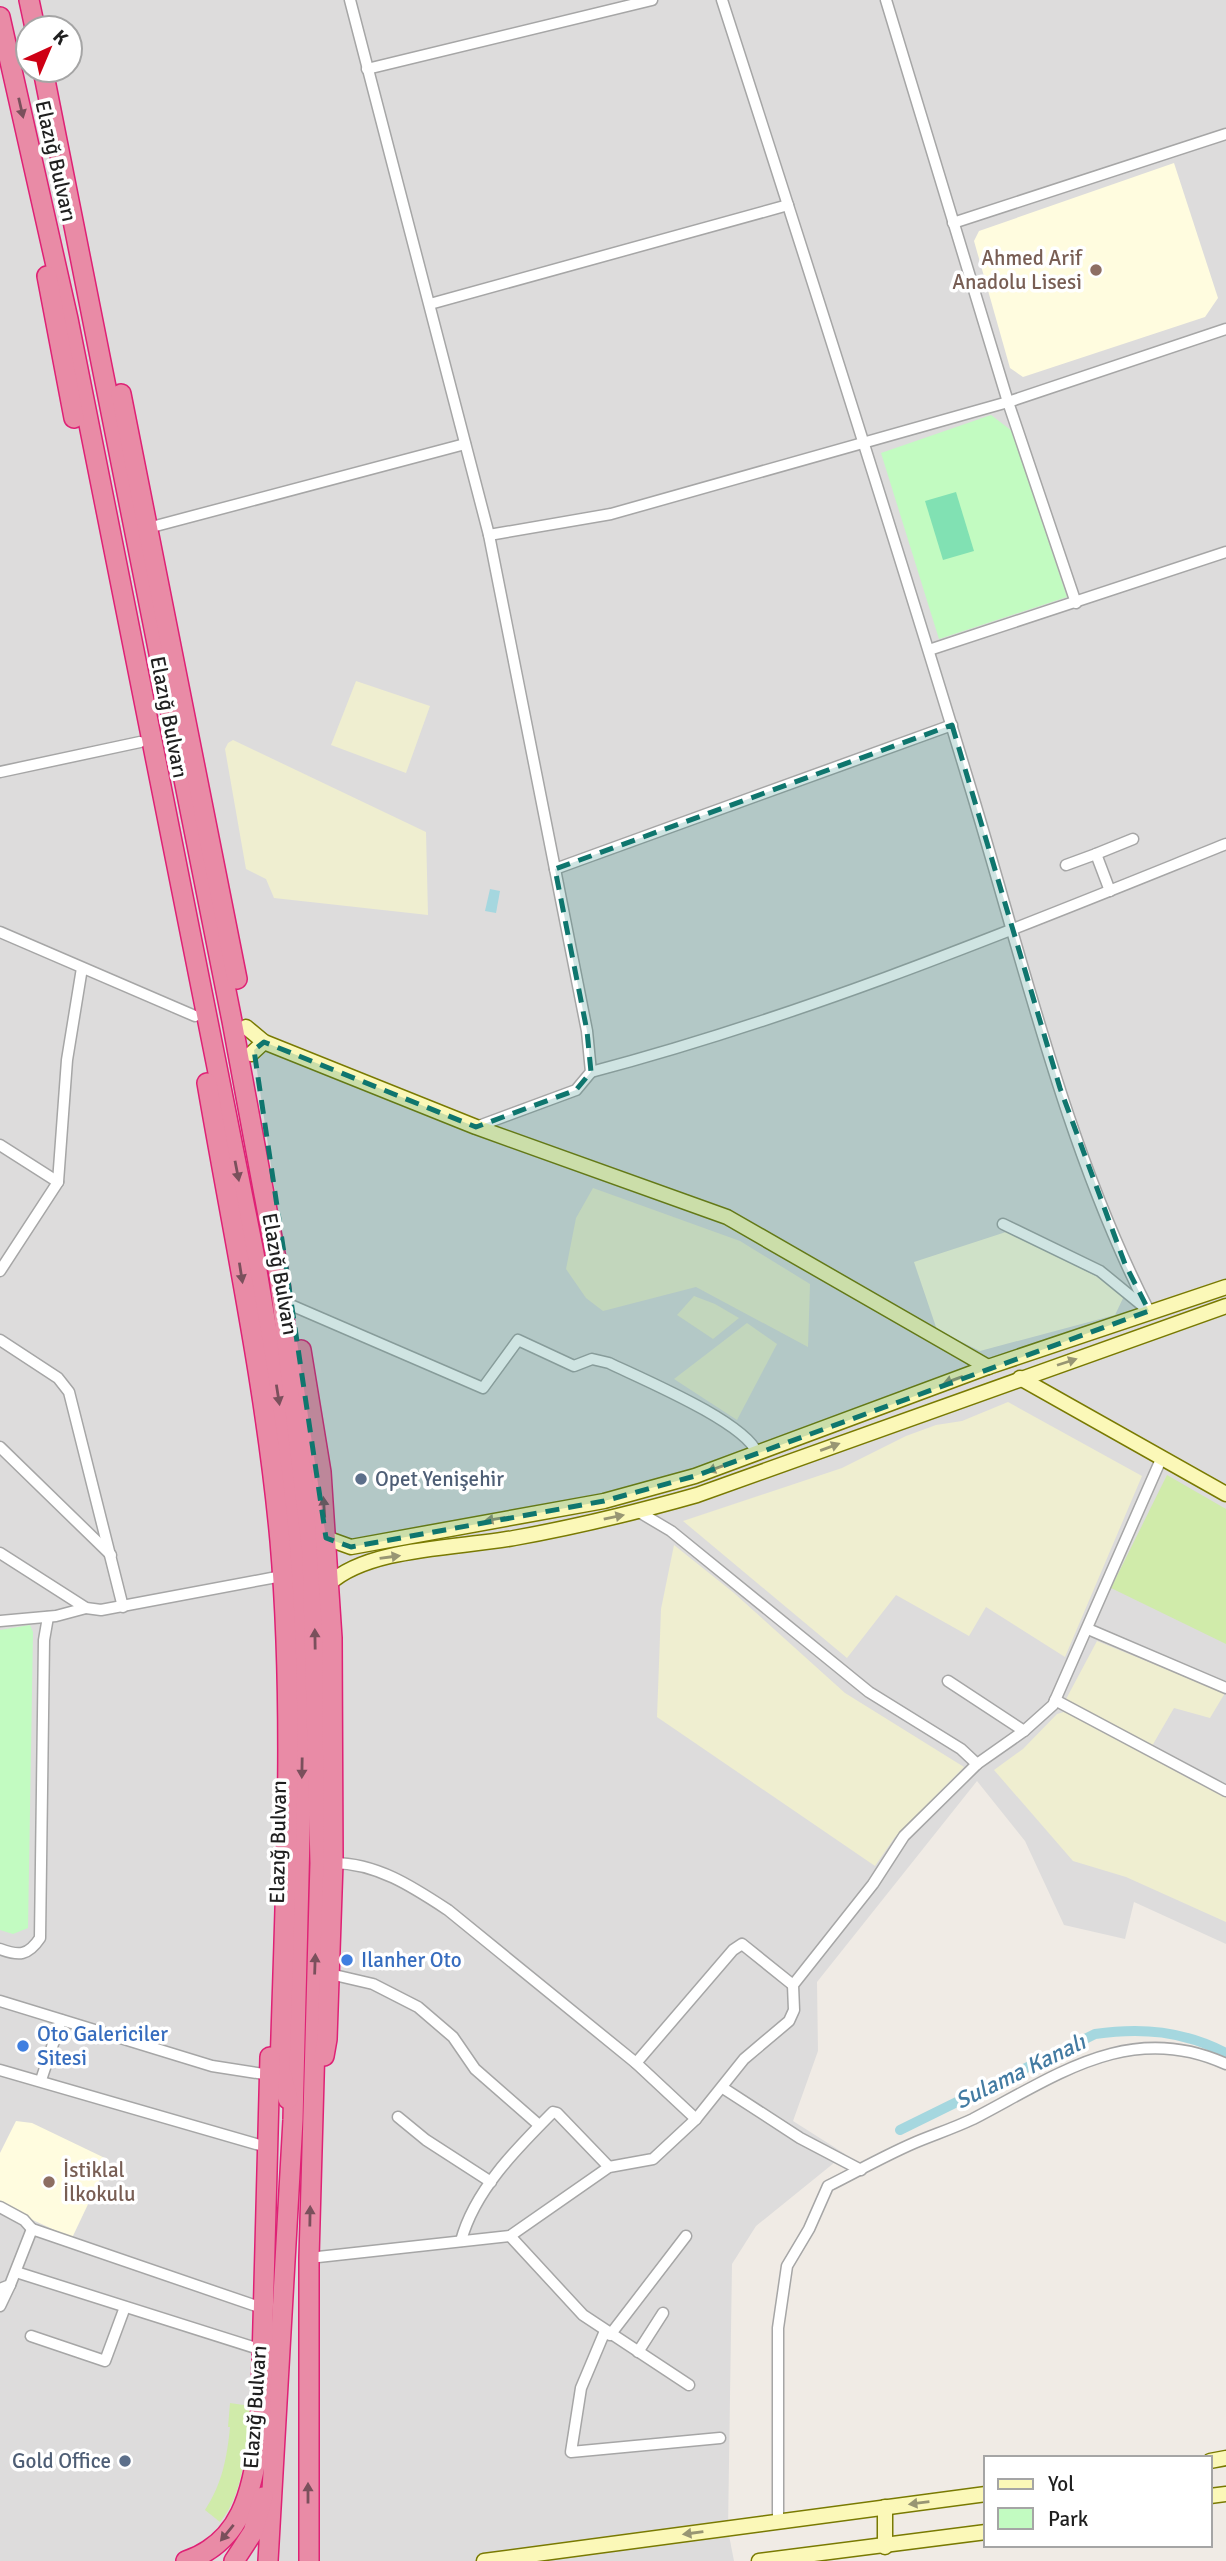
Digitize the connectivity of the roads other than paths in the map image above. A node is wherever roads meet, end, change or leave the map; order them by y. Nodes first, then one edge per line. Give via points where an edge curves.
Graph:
1 (350, 0) edge
2 (652, 0) edge
3 (722, 0) edge
4 (886, 0) edge
5 (0, 18) edge
6 (367, 69) junction
7 (46, 84) edge
8 (1226, 134) edge
9 (59, 155) junction
10 (35, 171) junction
11 (788, 205) junction
12 (953, 223) junction
13 (430, 304) junction
14 (1226, 329) edge
15 (1008, 402) junction
16 (865, 442) junction
17 (465, 444) junction
18 (148, 528) junction
19 (489, 535) junction
20 (1226, 552) edge
21 (1076, 603) junction
22 (929, 650) junction
23 (952, 725) junction
24 (140, 742) junction
25 (0, 772) edge
26 (1133, 839) dead end
27 (1226, 844) edge
28 (1096, 854) junction
29 (1066, 865) dead end
30 (555, 869) junction
31 (1110, 891) junction
32 (1014, 929) junction
33 (0, 932) edge
34 (82, 968) junction
35 (195, 1016) junction
36 (257, 1048) junction
37 (591, 1072) junction
38 (476, 1127) junction
39 (0, 1144) edge
40 (58, 1182) junction
41 (1003, 1224) dead end
42 (0, 1271) edge
43 (1226, 1287) edge
44 (293, 1306) junction
45 (1226, 1306) edge
46 (1149, 1311) junction
47 (0, 1340) edge
48 (988, 1367) junction
49 (1020, 1378) junction
50 (0, 1447) edge
51 (757, 1453) junction
52 (1162, 1457) junction
53 (1226, 1494) edge
54 (639, 1512) junction
55 (326, 1538) junction
56 (0, 1553) edge
57 (111, 1555) junction
58 (282, 1576) junction
59 (329, 1584) junction
60 (123, 1607) junction
61 (86, 1608) junction
62 (48, 1616) junction
63 (0, 1621) edge
64 (1088, 1629) junction
65 (948, 1681) dead end
66 (1226, 1688) edge
67 (1055, 1700) junction
68 (1024, 1731) junction
69 (977, 1764) junction
70 (1226, 1791) edge
71 (333, 1863) junction
72 (0, 1949) edge
73 (330, 1974) junction
74 (793, 1985) junction
75 (0, 2001) edge
76 (282, 2009) junction
77 (61, 2020) junction
78 (636, 2063) junction
79 (1226, 2064) edge
80 (0, 2070) edge
81 (270, 2075) junction
82 (41, 2080) junction
83 (723, 2088) junction
84 (313, 2112) junction
85 (398, 2117) dead end
86 (696, 2119) junction
87 (293, 2120) junction
88 (539, 2125) junction
89 (270, 2148) junction
90 (609, 2168) junction
91 (861, 2170) junction
92 (491, 2182) junction
93 (0, 2207) edge
94 (32, 2229) junction
95 (510, 2235) junction
96 (687, 2236) dead end
97 (461, 2241) junction
98 (309, 2258) junction
99 (16, 2272) junction
100 (5, 2287) edge
101 (0, 2306) edge
102 (125, 2308) junction
103 (265, 2309) junction
104 (663, 2313) dead end
105 (608, 2333) junction
106 (31, 2336) dead end
107 (262, 2350) junction
108 (638, 2352) junction
109 (689, 2385) dead end
110 (720, 2438) dead end
111 (275, 2452) junction
112 (984, 2494) edge
113 (885, 2507) junction
114 (778, 2521) junction
115 (984, 2532) edge
116 (885, 2546) junction
117 (186, 2561) edge
118 (234, 2561) edge
119 (268, 2561) edge
120 (309, 2561) edge
121 (484, 2561) edge
122 (759, 2561) edge

1 - 6 street
2 - 6 street
3 - 11 street
4 - 12 street
5 -> 10 highway, Elazığ Bulvarı
6 - 13 street
7 - 9 highway, Elazığ Bulvarı
8 - 12 street
9 - 18 highway via 93,271
84 -> 9 highway, Elazığ Bulvarı via 320,1863 314,1591 279,1275
10 - 24 highway via 48,290
10 -> 87 highway, Elazığ Bulvarı via 251,1240 281,1414 303,1714
11 - 13 street
11 - 16 street
12 - 15 street
13 - 17 street
14 - 15 street
15 - 16 street
15 - 21 street
16 - 19 street via 611,514
16 - 22 street
17 - 18 street
17 - 19 street
18 - 36 highway via 246,1027
19 - 30 street
20 - 21 street
21 - 22 street
22 - 23 street
23 - 30 street
23 - 32 street
24 - 25 street
24 - 35 highway
26 - 28 street
27 - 31 street
28 - 29 street
28 - 31 street
30 - 37 street
31 - 32 street
32 - 37 street via 698,1044
32 - 46 street via 1060,1088 1125,1264
33 - 34 street
34 - 35 street
34 - 40 street via 67,1060
35 -> 58 highway via 240,1265
36 - 38 main road
36 - 44 highway
37 - 38 street via 576,1090
38 - 48 main road via 727,1217
39 - 40 street
40 - 42 street
41 - 46 street via 1100,1271
43 - 46 main road
44 - 51 street via 483,1388 518,1340 574,1366 592,1359 608,1363 722,1420 747,1438
55 -> 44 highway via 321,1472
49 -> 45 main road
46 - 48 main road
47 - 57 street via 58,1378 69,1392
48 -> 51 main road
49 - 52 main road
54 -> 49 main road
50 - 57 street
51 -> 55 main road via 604,1501 351,1547
52 - 53 main road
52 - 64 street
59 -> 54 main road via 342,1571 375,1559 514,1538
54 - 69 street via 671,1531 869,1692 961,1749
55 - 59 highway
56 - 61 street
57 - 60 street
58 - 60 street
58 - 76 highway via 288,1688
59 - 71 highway
60 - 61 street
61 - 62 street
62 - 63 street
62 - 72 street via 40,1938 27,1953
64 - 66 street
64 - 67 street
65 - 68 street
67 - 68 street
67 - 70 street
68 - 69 street
69 - 74 street via 904,1836 873,1884
71 - 73 highway
71 - 78 street via 381,1872 448,1910
73 - 84 highway via 327,2039
73 - 88 street via 373,1984 418,2007 453,2037 475,2069
74 - 78 street via 742,1944
74 - 83 street via 794,2010 789,2021 744,2059
75 - 77 street
76 - 81 highway via 269,2044
76 - 87 highway via 280,2069
77 - 81 street via 212,2066
77 - 82 street
78 - 86 street
79 - 91 street via 1187,2049 1134,2049 1101,2056
80 - 82 street
81 - 89 highway
82 - 89 street
83 - 86 street
83 - 91 street via 800,2138
98 -> 84 highway, Elazığ Bulvarı
85 - 92 street
86 - 90 street via 653,2159
87 - 111 highway, Elazığ Bulvarı
88 - 90 street via 557,2113
88 - 92 street
89 - 103 highway
90 - 95 street
91 - 114 street via 828,2186 787,2266 777,2353
92 - 97 street via 467,2221
93 - 94 street
94 - 99 street
94 - 103 street
95 - 97 street
95 - 105 street via 583,2315
96 - 105 street
97 - 98 street
120 -> 98 highway, Elazığ Bulvarı
99 - 100 street
99 - 102 street
100 - 101 street
102 - 106 street via 105,2361
102 - 107 street
103 - 107 highway
104 - 108 street
105 - 108 street
105 - 110 street via 581,2388 571,2452
107 -> 117 highway via 260,2437 247,2503 211,2550
108 - 109 street
111 - 118 highway via 253,2532
111 - 119 highway, Elazığ Bulvarı
112 -> 113 main road
113 - 114 main road
113 - 116 main road
114 -> 121 main road
115 - 116 main road
116 - 122 main road

